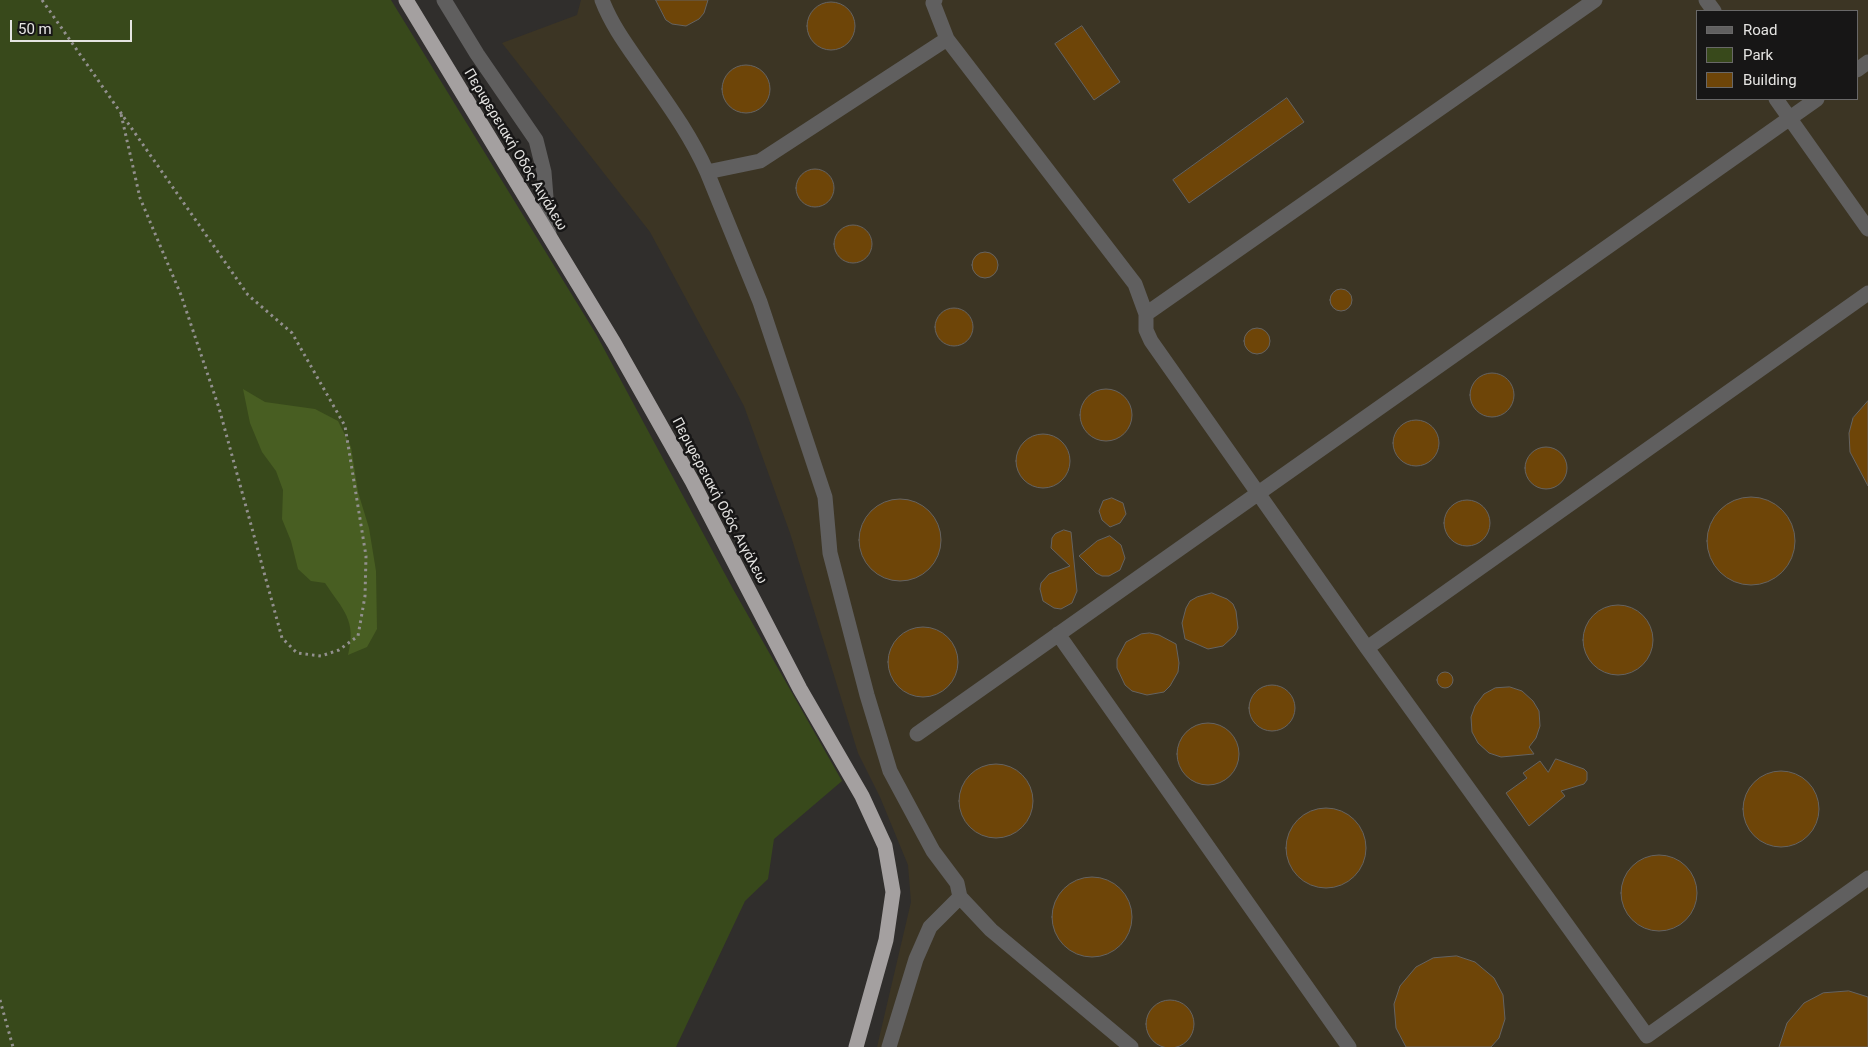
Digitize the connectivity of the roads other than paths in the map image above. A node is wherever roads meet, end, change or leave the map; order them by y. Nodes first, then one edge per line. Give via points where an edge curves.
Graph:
1 (406, 0) edge
2 (444, 0) edge
3 (602, 0) edge
4 (934, 0) edge
5 (1595, 0) edge
6 (947, 40) junction
7 (1777, 100) edge
8 (1816, 100) edge
9 (1790, 118) junction
10 (707, 172) junction
11 (1868, 229) edge
12 (549, 236) junction
13 (1868, 293) edge
14 (1146, 314) junction
15 (1258, 492) junction
16 (1058, 634) junction
17 (1367, 648) junction
18 (917, 734) dead end
19 (1868, 878) edge
20 (960, 897) junction
21 (856, 1047) edge
22 (890, 1047) edge
23 (1131, 1047) edge
24 (1349, 1047) edge

1 - 12 highway, Περιφερειακή Οδός Αιγάλεω
2 - 12 street via 536,140 544,172
3 - 10 street via 610,22 682,124
4 - 6 street via 932,3
5 - 14 street
6 - 10 street via 760,161
6 - 14 street via 1136,284
7 - 9 street
8 - 9 street
9 - 11 street
9 - 15 street
10 - 20 street via 760,302 825,497 830,553 890,770 933,851 957,883
12 - 21 highway, Περιφερειακή Οδός Αιγάλεω via 692,481 792,674 862,796 884,846 891,869 892,901 886,940
13 - 17 street
14 - 15 street via 1146,330 1151,341
15 - 16 street
15 - 17 street
16 - 18 street
16 - 24 street
17 - 19 street via 1646,1036
20 - 22 street via 930,928 916,959
20 - 23 street via 991,930

